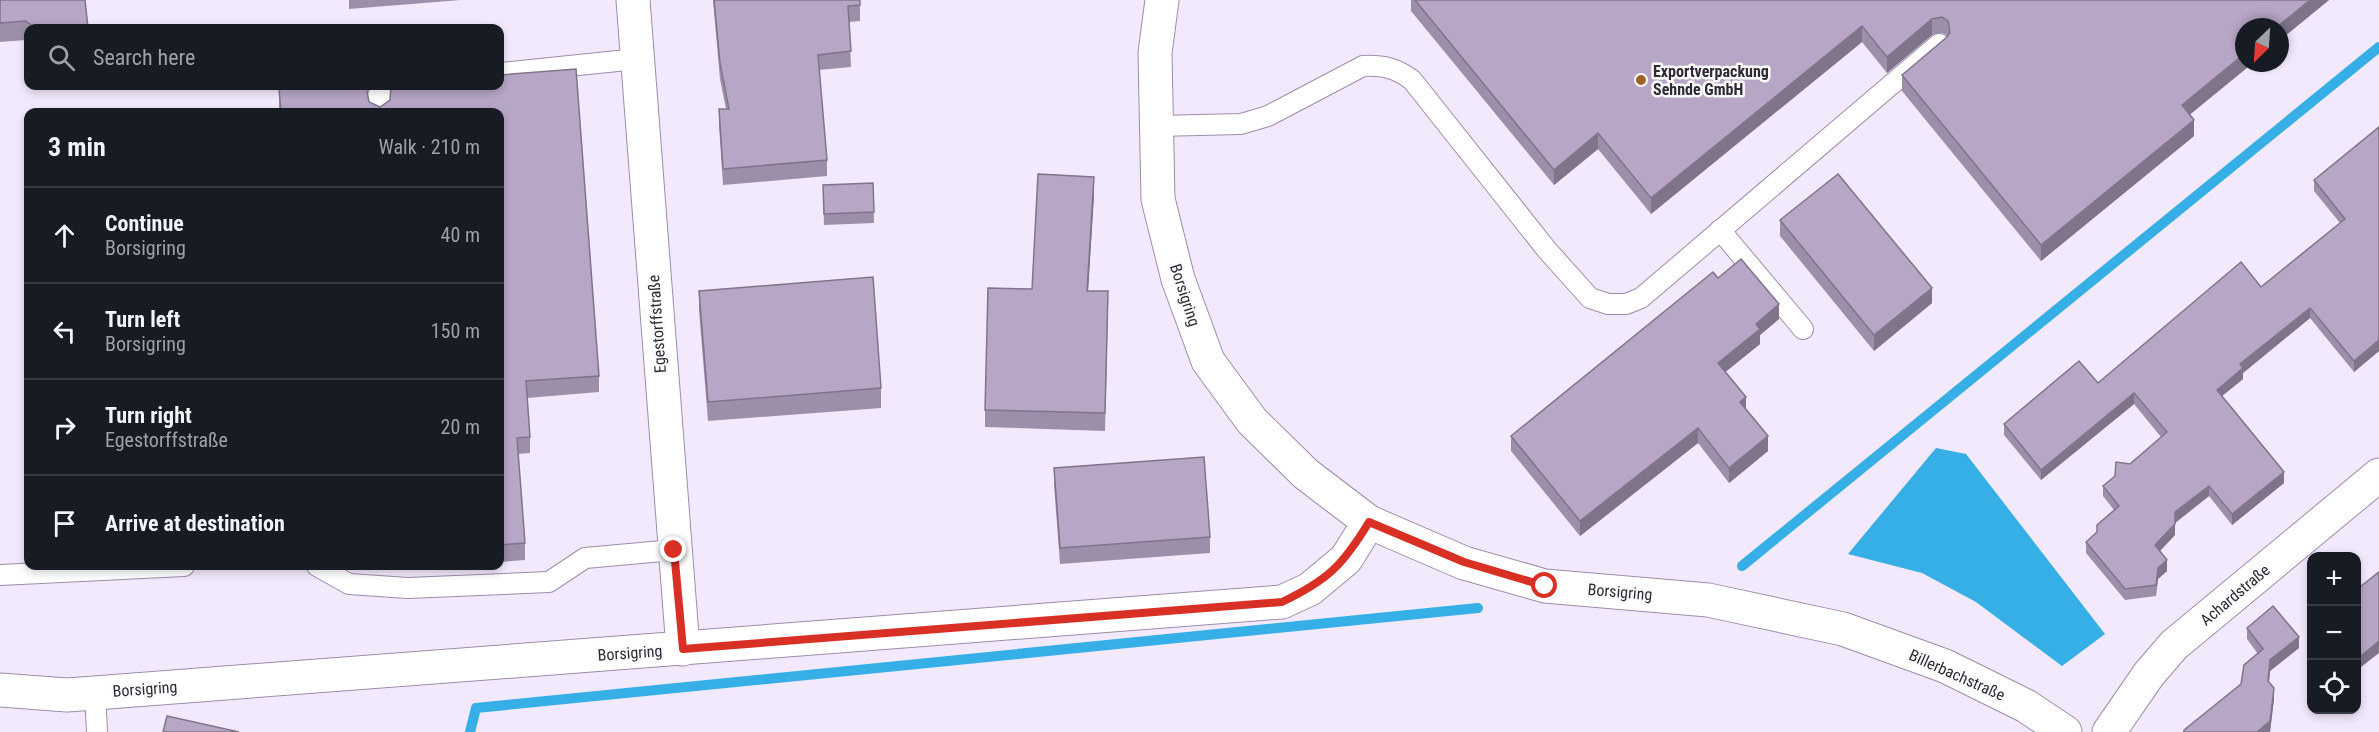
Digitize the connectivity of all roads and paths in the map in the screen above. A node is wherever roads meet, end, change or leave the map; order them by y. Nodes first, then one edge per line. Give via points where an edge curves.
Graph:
1 (633, 0) edge
2 (1161, 0) edge
3 (1939, 44) edge
4 (637, 59) junction
5 (504, 73) edge
6 (385, 90) edge
7 (379, 108) edge
8 (1156, 126) junction
9 (1720, 230) junction
10 (1803, 329) dead end
11 (2379, 475) edge
12 (1369, 522) junction
13 (674, 550) junction
14 (92, 570) edge
15 (324, 570) edge
16 (0, 574) edge
17 (1843, 629) joint
18 (683, 649) junction
19 (0, 690) edge
20 (95, 693) junction
21 (96, 732) edge
22 (2065, 732) edge
23 (2109, 732) edge

1 - 4 street, Egestorffstraße
2 - 8 street, Borsigring via 1155,53
3 - 9 lane
4 - 5 lane
4 - 13 street, Egestorffstraße
6 - 7 lane via 378,96
8 - 9 lane via 1241,124 1268,116 1363,66 1380,65 1398,70 1412,80 1590,298 1608,304 1626,304 1641,298
8 - 12 street, Borsigring via 1158,200 1178,279 1208,361 1252,420 1306,474
9 - 10 lane
11 - 23 street, Achardstraße via 2174,645
12 - 17 street, Borsigring via 1464,562 1545,586 1708,600
12 - 18 street, Borsigring via 1346,559 1310,589 1282,602
13 - 15 lane via 585,558 549,582 408,588 349,584
13 - 18 street, Egestorffstraße
14 - 16 lane
17 - 22 street, Billerbachstraße via 1945,666 2026,706
18 - 20 street, Borsigring
19 - 20 street, Borsigring
20 - 21 lane

